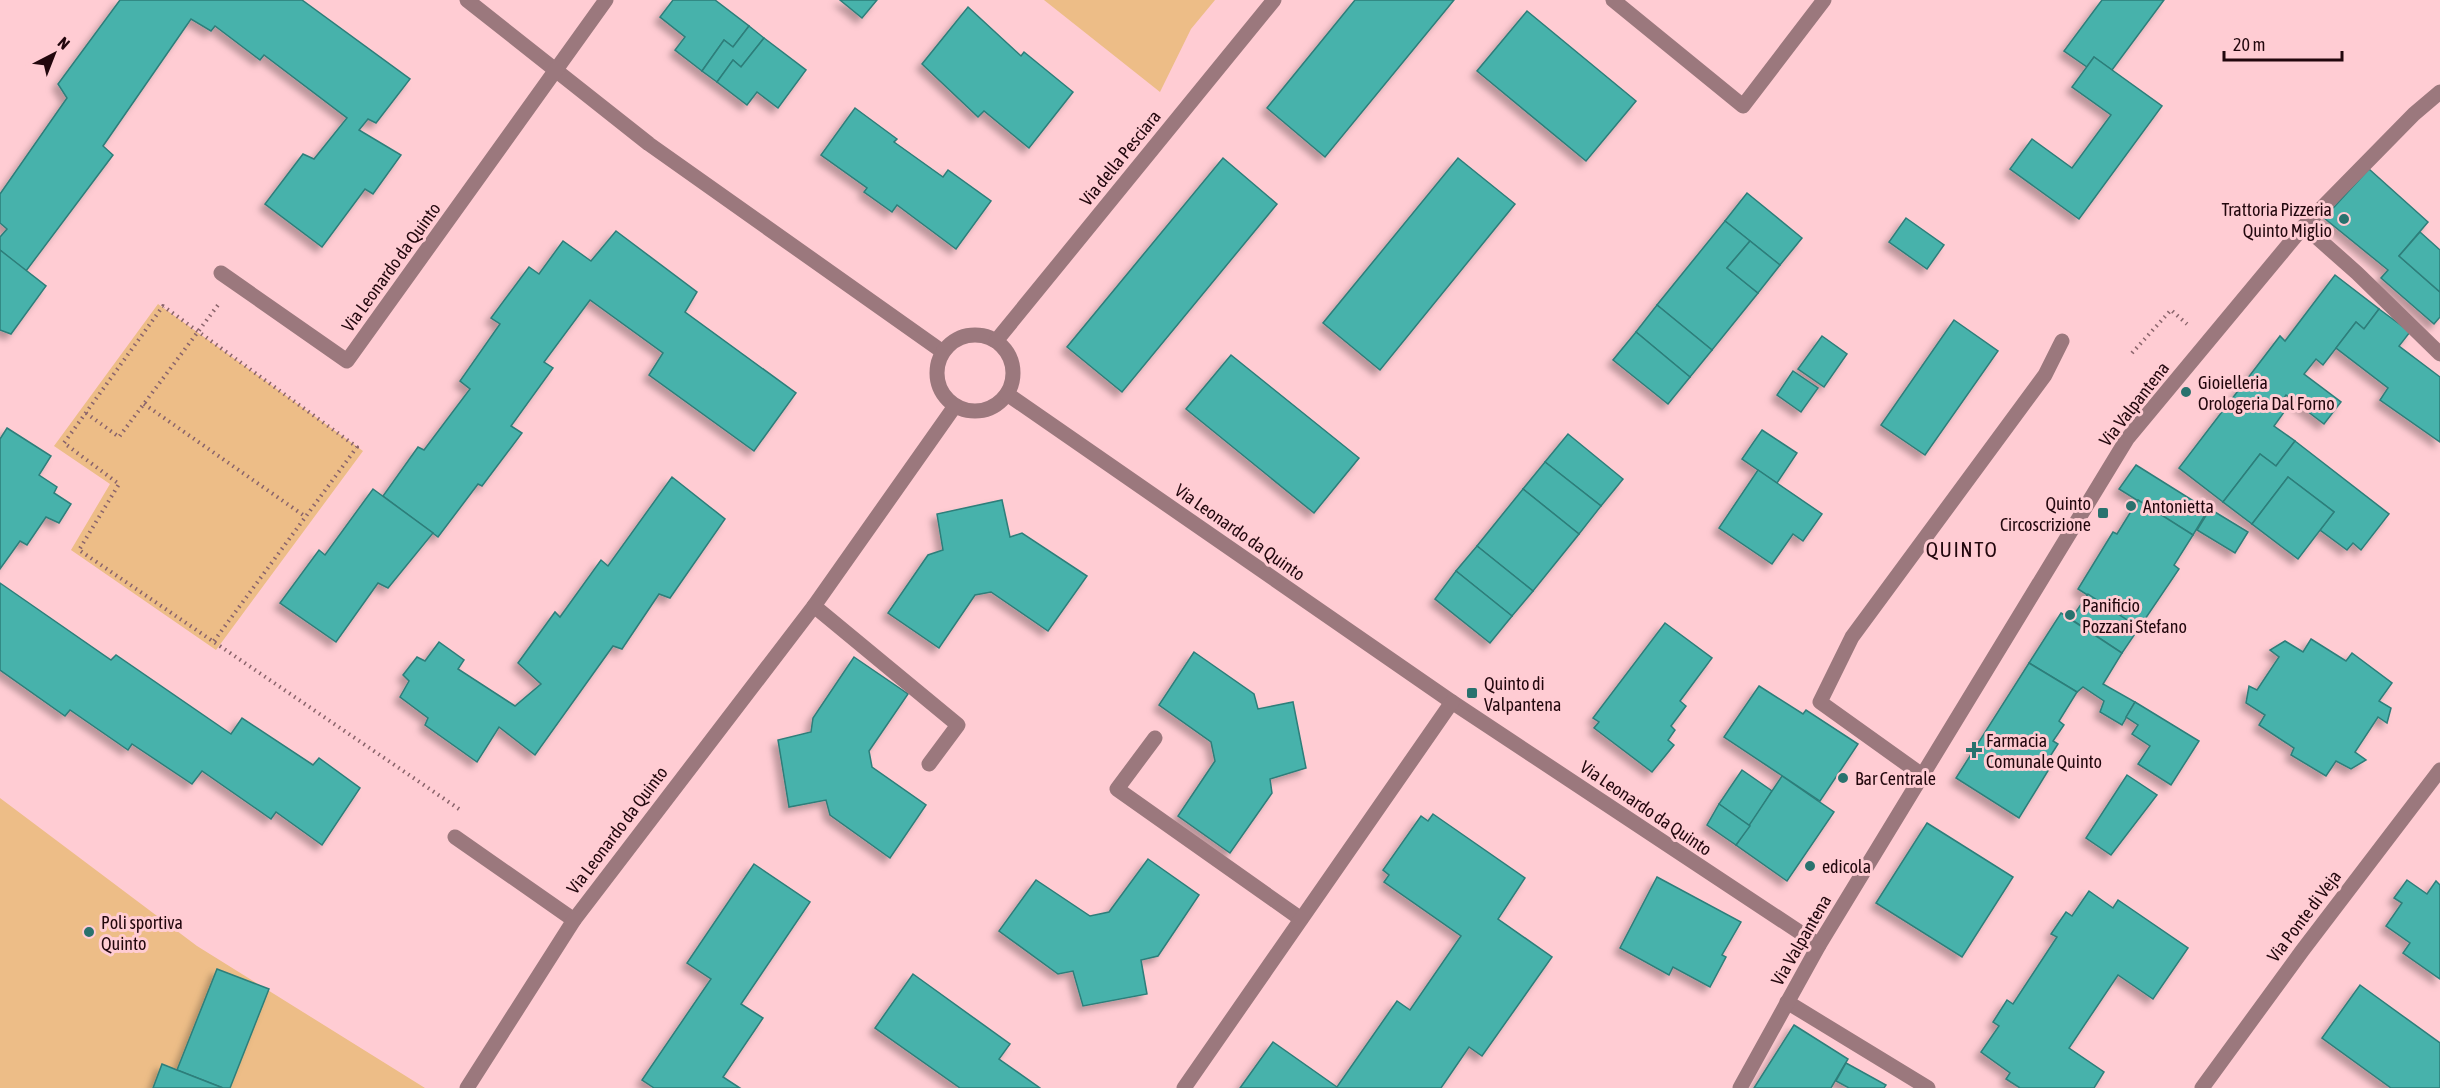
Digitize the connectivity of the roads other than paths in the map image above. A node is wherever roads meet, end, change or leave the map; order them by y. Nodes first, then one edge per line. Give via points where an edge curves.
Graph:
1 (467, 0) edge
2 (606, 0) edge
3 (1274, 0) edge
4 (1613, 0) edge
5 (1630, 0) edge
6 (1824, 0) edge
7 (1636, 19) junction
8 (555, 72) junction
9 (2440, 92) edge
10 (2304, 226) junction
11 (221, 273) dead end
12 (996, 341) junction
13 (2062, 341) dead end
14 (943, 352) junction
15 (2440, 354) edge
16 (1007, 394) junction
17 (955, 406) junction
18 (814, 606) junction
19 (1452, 702) junction
20 (1155, 738) dead end
21 (929, 764) dead end
22 (2440, 770) edge
23 (1922, 775) junction
24 (455, 837) dead end
25 (574, 920) junction
26 (1301, 920) junction
27 (1819, 945) junction
28 (1787, 1002) junction
29 (467, 1088) edge
30 (1184, 1088) edge
31 (1740, 1088) edge
32 (1928, 1088) edge
33 (2202, 1088) edge

1 - 8 street
2 - 8 street, Via Leonardo da Quinto
3 - 12 street, Via della Pesciara
4 - 7 street
5 - 7 street
6 - 7 street via 1743,106
8 - 11 street, Via Leonardo da Quinto via 347,361
8 - 14 street via 649,144
9 - 10 street, Via Valpantena
10 - 15 street
10 - 23 street, Via Valpantena via 2127,439
12 - 14 street via 973,334 961,337
12 - 16 street via 1011,359 1012,383
13 - 23 street via 2045,375 1852,637 1820,702
14 - 17 street via 937,369 939,387
16 - 17 street via 999,403 978,411
16 - 19 street, Via Leonardo da Quinto
17 - 18 street, Via Leonardo da Quinto
18 - 21 street via 958,725
18 - 25 street, Via Leonardo da Quinto
19 - 26 street
19 - 27 street, Via Leonardo da Quinto
20 - 26 street via 1118,789
22 - 33 street, Via Ponte di Veja
23 - 27 street, Via Valpantena
24 - 25 street
25 - 29 street, Via Leonardo da Quinto
26 - 30 street
27 - 28 street, Via Valpantena
28 - 31 street, Via Valpantena
28 - 32 street, Via Valpantena

